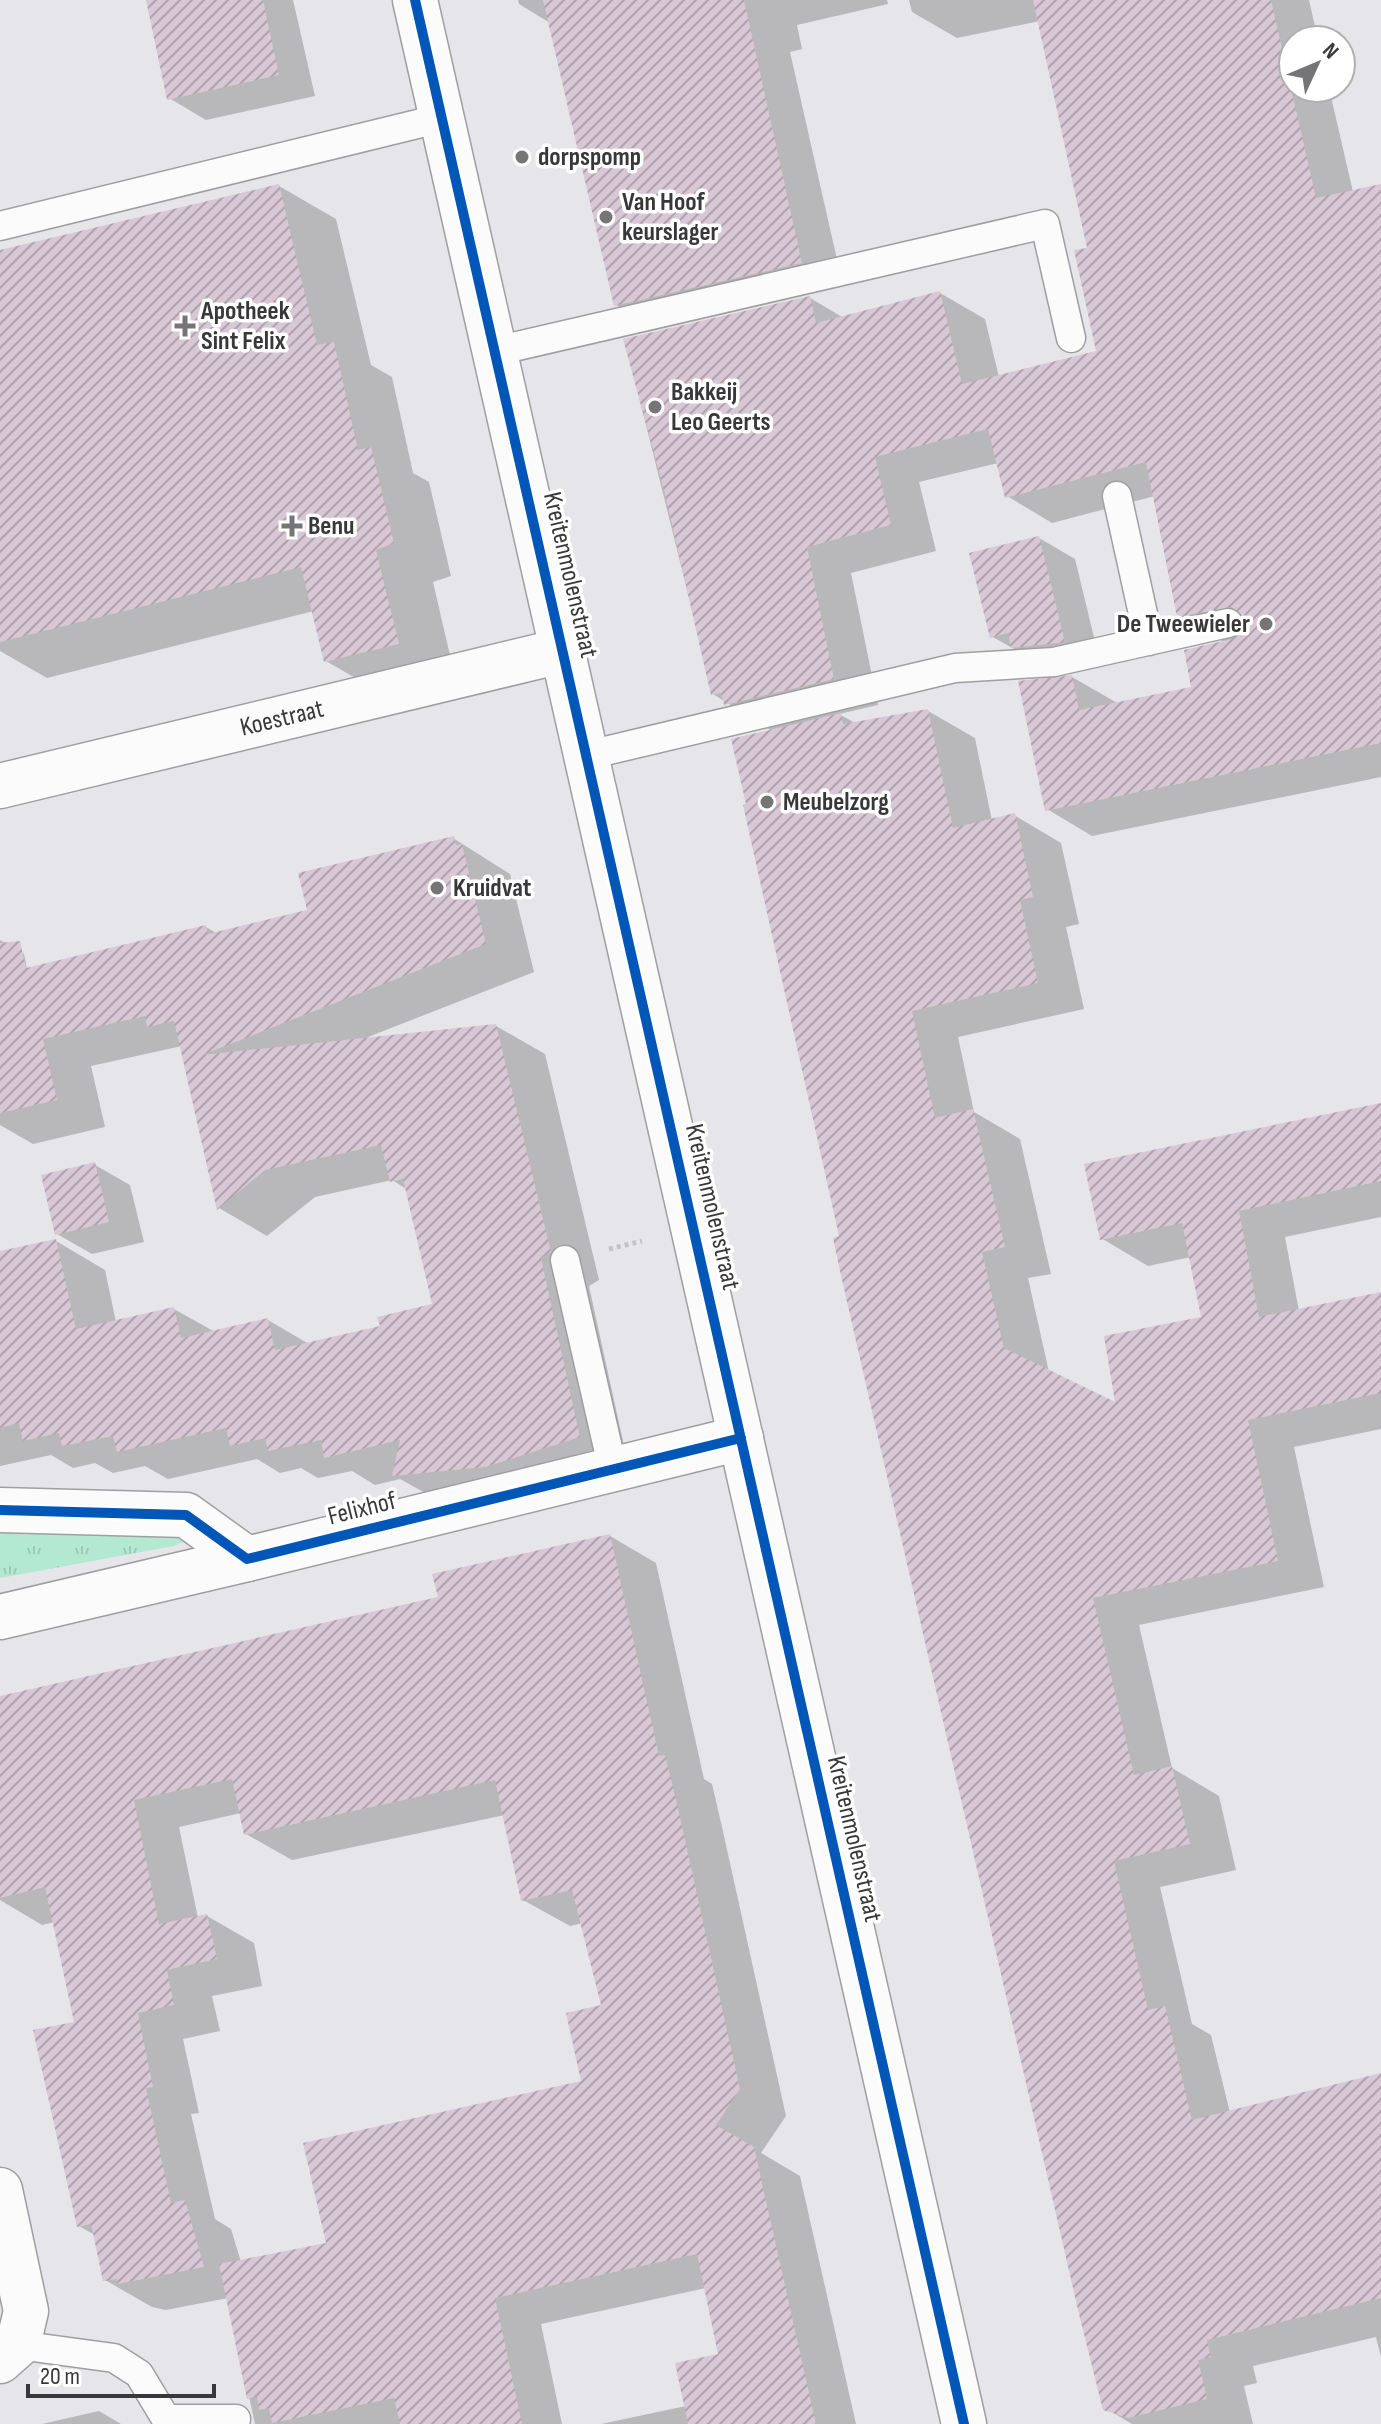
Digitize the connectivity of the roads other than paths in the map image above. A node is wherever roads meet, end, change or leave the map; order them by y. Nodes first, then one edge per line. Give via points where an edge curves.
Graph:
1 (415, 0) edge
2 (442, 118) junction
3 (0, 226) edge
4 (1071, 338) dead end
5 (496, 351) junction
6 (1117, 496) dead end
7 (1228, 623) dead end
8 (1149, 641) junction
9 (565, 650) junction
10 (588, 755) junction
11 (0, 786) edge
12 (565, 1260) road end
13 (741, 1438) junction
14 (613, 1470) junction
15 (0, 1510) edge
16 (247, 1559) junction
17 (0, 1617) edge
18 (0, 2190) edge
19 (9, 2353) edge
20 (236, 2419) dead end
21 (964, 2424) edge

1 - 2 street, Kreitenmolenstraat
2 - 3 lane
2 - 5 street, Kreitenmolenstraat
4 - 5 lane via 1045,224
5 - 9 street, Kreitenmolenstraat
6 - 8 lane
7 - 8 lane
8 - 10 lane via 1054,662 955,668
9 - 10 street, Kreitenmolenstraat
9 - 11 street, Koestraat
10 - 13 street, Kreitenmolenstraat
12 - 14 lane
13 - 14 street, Felixhof
13 - 21 street, Kreitenmolenstraat
14 - 16 street, Felixhof
15 - 16 street via 186,1515
16 - 17 street, Felixhof
18 - 19 street via 26,2311
19 - 20 lane via 114,2358 139,2374 166,2419

